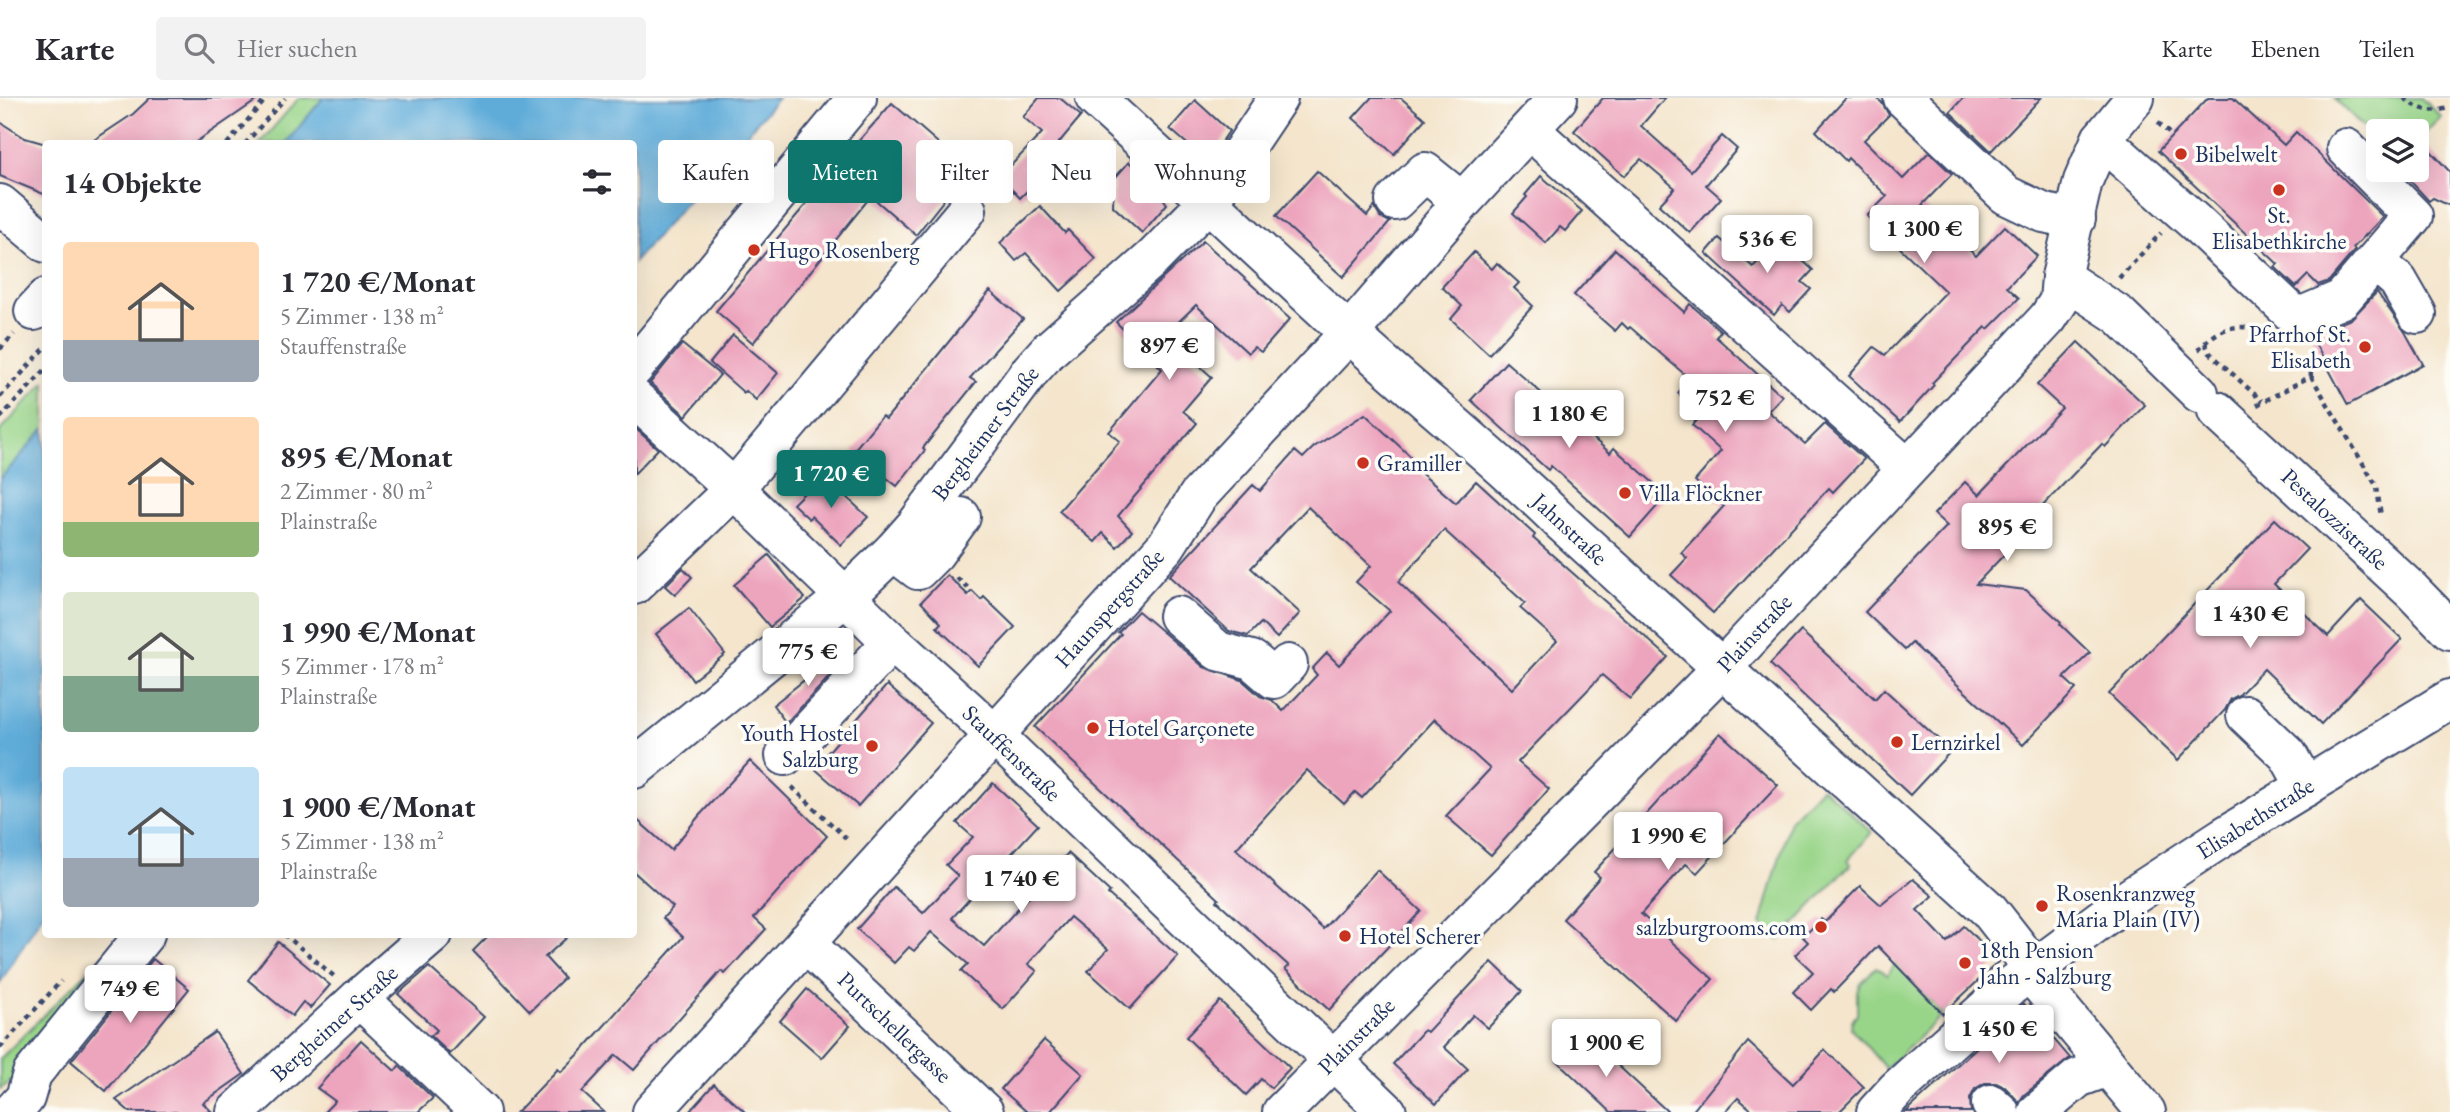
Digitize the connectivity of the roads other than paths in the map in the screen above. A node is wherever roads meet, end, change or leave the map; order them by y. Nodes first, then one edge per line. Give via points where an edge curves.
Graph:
1 (857, 98) edge
2 (1095, 98) edge
3 (1278, 98) edge
4 (1558, 98) edge
5 (1903, 98) edge
6 (2143, 107) edge
7 (1530, 130) junction
8 (2101, 139) junction
9 (1141, 140) edge
10 (1250, 140) edge
11 (2346, 148) dead end
12 (1395, 201) dead end
13 (1462, 202) junction
14 (1207, 203) edge
15 (1211, 203) edge
16 (0, 204) edge
17 (967, 210) dead end
18 (2076, 219) junction
19 (42, 240) edge
20 (2375, 261) junction
21 (2062, 277) junction
22 (2417, 314) dead end
23 (1349, 333) junction
24 (637, 364) edge
25 (637, 401) edge
26 (1906, 467) junction
27 (734, 489) junction
28 (961, 517) dead end
29 (893, 551) junction
30 (637, 581) edge
31 (846, 596) junction
32 (1178, 615) dead end
33 (2450, 630) edge
34 (892, 642) junction
35 (1288, 664) dead end
36 (1723, 667) junction
37 (2450, 699) edge
38 (2246, 715) dead end
39 (986, 727) junction
40 (637, 767) edge
41 (785, 768) road end
42 (2306, 787) junction
43 (142, 938) edge
44 (428, 938) edge
45 (805, 943) junction
46 (2032, 970) junction
47 (359, 998) junction
48 (1333, 1059) junction
49 (2106, 1064) junction
50 (25, 1107) edge
51 (236, 1112) edge
52 (480, 1112) edge
53 (623, 1112) edge
54 (652, 1112) edge
55 (984, 1112) edge
56 (1283, 1112) edge
57 (1387, 1112) edge
58 (1875, 1112) edge
59 (2038, 1112) edge
60 (2146, 1112) edge

1 - 24 street
2 - 9 street, Jahnstraße
3 - 10 street, Bergheimer Straße
4 - 7 street, Haunspergstraße
5 - 18 street via 2006,195 2044,213
6 - 8 street, Plainstraße
7 - 13 street, Haunspergstraße
7 - 26 street
8 - 18 street, Plainstraße via 2083,181
8 - 20 street via 2297,318 2342,299
11 - 20 street via 2413,216
12 - 13 street via 1425,172
13 - 23 street, Haunspergstraße
14 - 29 street, Bergheimer Straße via 1049,350
15 - 23 street, Jahnstraße
16 - 19 street
17 - 27 street
18 - 21 street, Plainstraße
20 - 22 street via 2398,281
21 - 26 street, Plainstraße via 2059,301 2048,318
21 - 33 street, Pestalozzistraße via 2119,316
23 - 36 street, Jahnstraße
23 - 39 street, Haunspergstraße via 1198,496 1166,546
25 - 27 street, Stauffenstraße
26 - 36 street, Plainstraße
27 - 30 street
27 - 31 street, Stauffenstraße
28 - 29 street via 918,570
29 - 31 street, Bergheimer Straße
31 - 34 street, Stauffenstraße
31 - 40 street, Bergheimer Straße
32 - 35 street via 1218,651 1252,660 1274,679
34 - 39 street, Stauffenstraße
34 - 41 street
36 - 46 street, Jahnstraße via 1989,910
36 - 48 street, Plainstraße
37 - 42 street, Elisabethstraße
38 - 42 street via 2288,755
39 - 45 street, Haunspergstraße
39 - 48 street, Stauffenstraße
39 - 53 street
42 - 46 street, Elisabethstraße via 2263,820 2127,899
43 - 50 street via 32,1074
44 - 47 street, Bergheimer Straße
45 - 54 street, Haunspergstraße
45 - 55 street, Purtschellergasse
46 - 49 street, Jahnstraße
46 - 58 street, Elisabethstraße
47 - 51 street, Bergheimer Straße
47 - 52 street
48 - 56 street, Plainstraße
48 - 57 street, Stauffenstraße
49 - 59 street via 2078,1078
49 - 60 street, Jahnstraße

